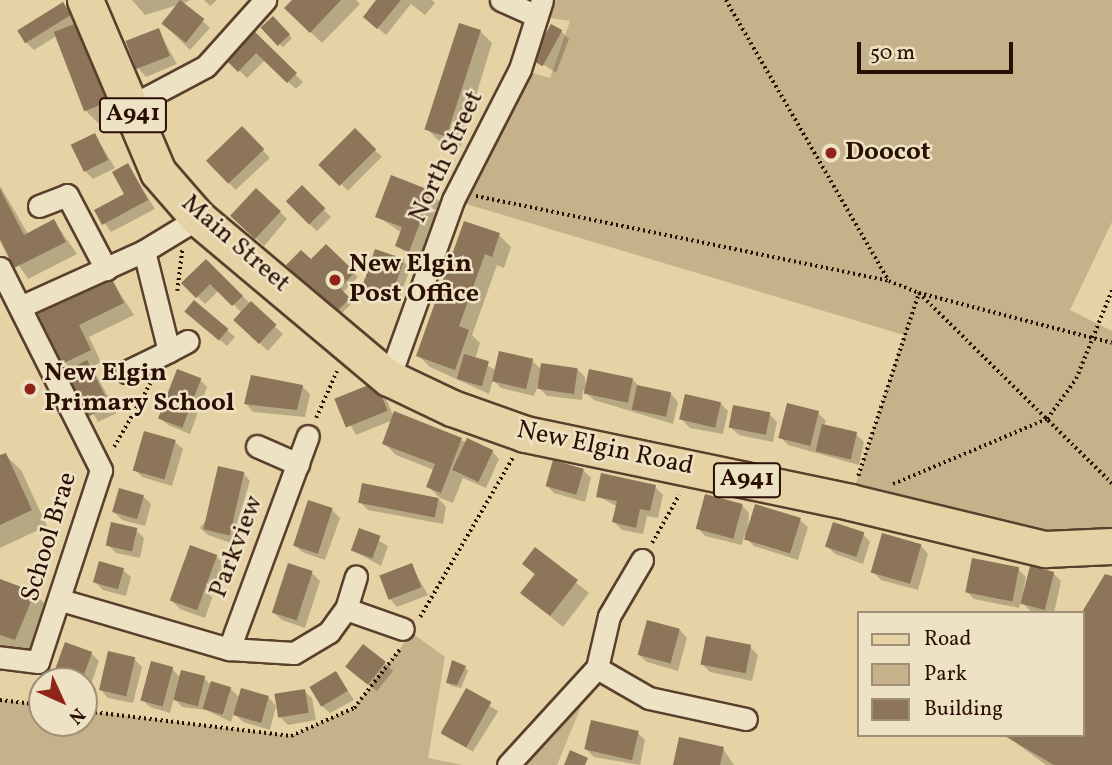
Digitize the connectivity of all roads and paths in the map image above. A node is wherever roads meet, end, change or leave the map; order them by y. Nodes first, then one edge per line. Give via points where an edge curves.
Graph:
1 (85, 0) edge
2 (264, 0) edge
3 (501, 0) edge
4 (726, 0) edge
5 (540, 8) edge
6 (129, 107) junction
7 (457, 192) junction
8 (39, 206) dead end
9 (198, 218) junction
10 (144, 251) junction
11 (0, 268) edge
12 (106, 269) junction
13 (889, 281) junction
14 (1112, 290) edge
15 (919, 293) junction
16 (297, 298) joint
17 (20, 307) junction
18 (1094, 337) junction
19 (1112, 343) edge
20 (348, 345) junction
21 (126, 372) dead end
22 (389, 378) junction
23 (1047, 419) junction
24 (308, 436) joint
25 (257, 446) dead end
26 (298, 464) junction
27 (694, 468) junction
28 (1112, 483) edge
29 (887, 486) dead end
30 (850, 502) junction
31 (1112, 546) edge
32 (642, 560) joint
33 (356, 577) dead end
34 (61, 600) junction
35 (346, 609) junction
36 (403, 629) dead end
37 (229, 649) junction
38 (0, 657) edge
39 (597, 668) junction
40 (0, 700) edge
41 (28, 703) edge
42 (746, 719) dead end
43 (508, 765) edge

1 - 6 main road, Main Street / A941
2 - 6 street via 206,66
3 - 5 street
4 - 13 path
5 - 7 street, North Street via 520,69
6 - 9 main road, Main Street / A941 via 158,172
7 - 13 path
7 - 22 street, North Street
8 - 12 street via 68,195
9 - 10 street
9 - 16 main road, Main Street / A941
10 - 12 street
10 - 21 street via 179,346
11 - 17 street, School Brae
12 - 17 street
13 - 15 path
14 - 18 path
15 - 18 path
15 - 23 path
15 - 30 path
16 - 20 main road, New Elgin Road / A941
17 - 34 street, School Brae via 100,470
18 - 19 path
18 - 23 path via 1076,379
20 - 22 main road, New Elgin Road / A941
20 - 24 path
22 - 27 main road, New Elgin Road / A941 via 452,408 525,434
23 - 28 path
23 - 29 path
24 - 26 street, Parkview
25 - 26 street
26 - 37 street, Parkview
27 - 30 main road, New Elgin Road / A941
27 - 32 path
30 - 31 main road, New Elgin Road / A941 via 1045,549
32 - 39 street via 610,616
33 - 35 street
34 - 37 street
34 - 38 street, School Brae via 38,662
35 - 36 street
35 - 37 street via 330,632 294,653
39 - 42 street via 649,698
39 - 43 street
40 - 41 path

